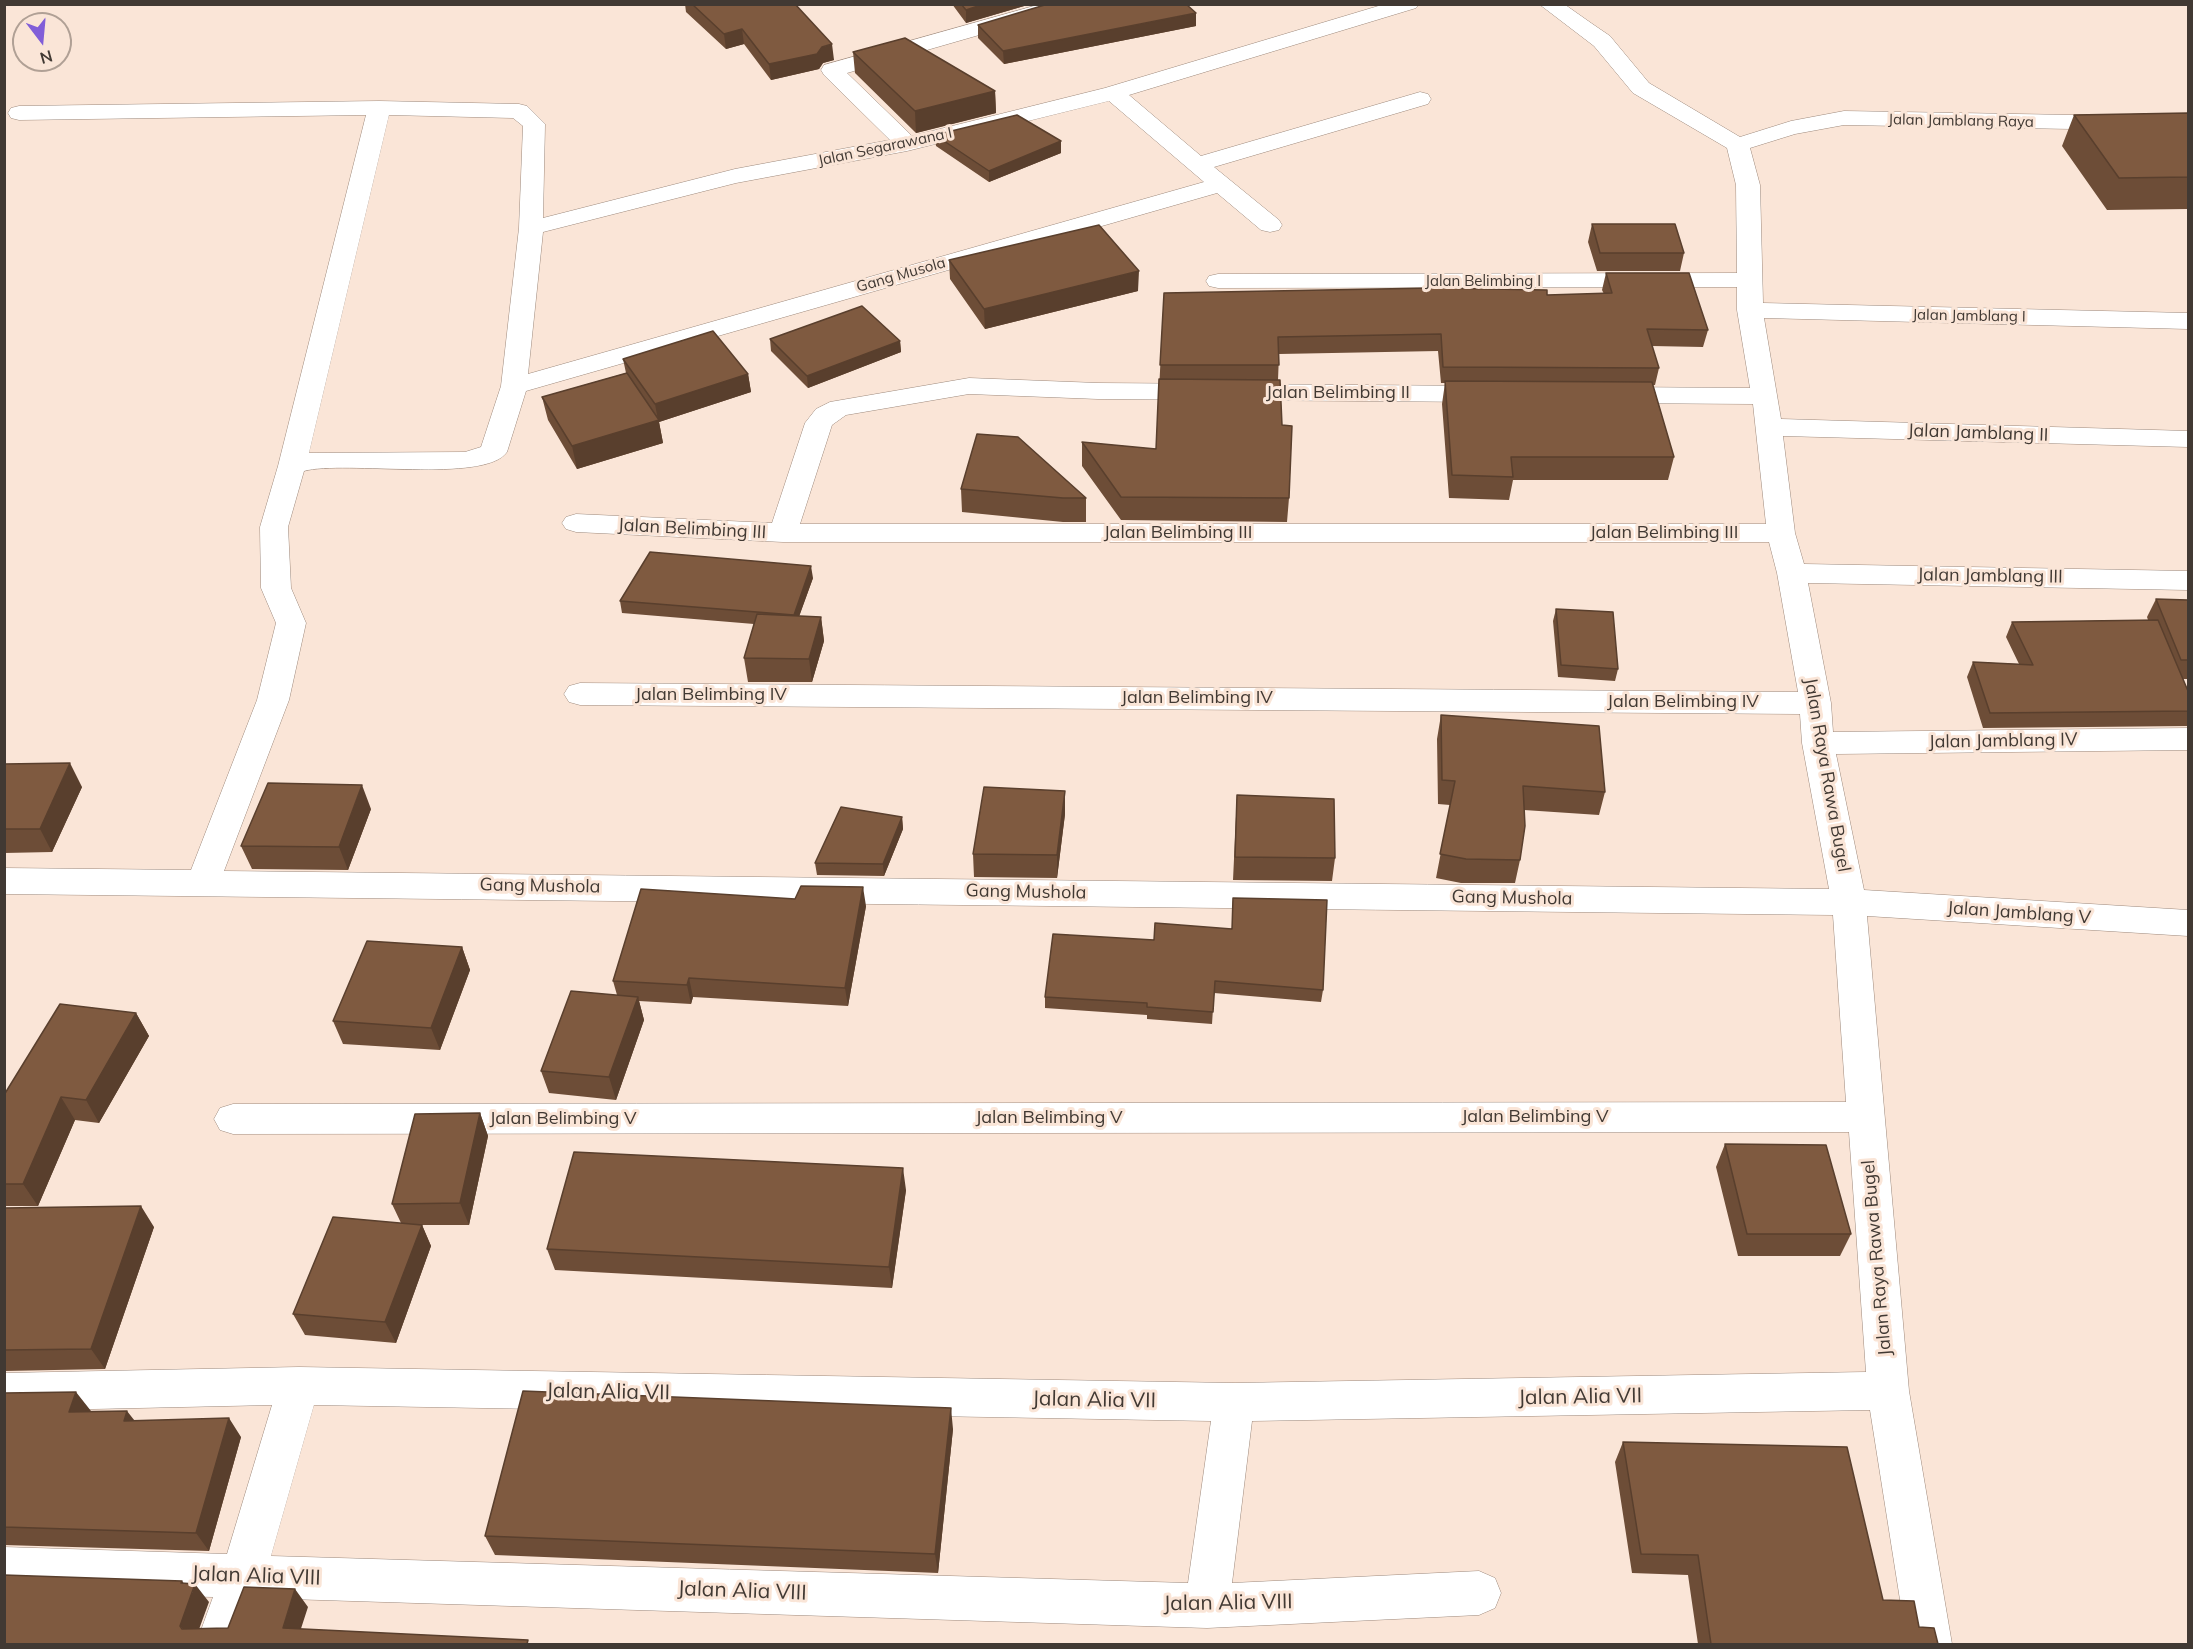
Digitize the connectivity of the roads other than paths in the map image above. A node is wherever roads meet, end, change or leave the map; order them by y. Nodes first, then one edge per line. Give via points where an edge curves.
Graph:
1 (1066, 4) edge
2 (1409, 4) edge
3 (1549, 4) edge
4 (1113, 93) junction
5 (1420, 99) dead end
6 (379, 108) junction
7 (19, 113) dead end
8 (2188, 124) edge
9 (908, 144) junction
10 (1738, 145) junction
11 (1198, 164) junction
12 (1221, 184) junction
13 (1270, 225) dead end
14 (531, 228) junction
15 (1218, 281) dead end
16 (1749, 295) junction
17 (2188, 321) edge
18 (514, 386) junction
19 (1515, 394) edge
20 (1586, 395) edge
21 (1766, 412) junction
22 (2188, 439) edge
23 (292, 466) junction
24 (576, 523) dead end
25 (783, 533) junction
26 (1781, 533) junction
27 (1792, 573) junction
28 (2188, 580) edge
29 (580, 694) dead end
30 (1815, 703) junction
31 (2188, 739) edge
32 (1818, 743) junction
33 (4, 881) edge
34 (203, 882) junction
35 (1850, 902) junction
36 (2188, 923) edge
37 (1865, 1117) junction
38 (232, 1119) dead end
39 (299, 1386) junction
40 (1888, 1391) junction
41 (4, 1392) edge
42 (1234, 1402) junction
43 (4, 1569) edge
44 (243, 1575) junction
45 (1479, 1593) dead end
46 (1207, 1606) junction
47 (218, 1644) edge
48 (1930, 1644) edge

1 - 9 street via 834,68 833,72
2 - 4 street, Jalan Segarawana I
3 - 10 street via 1602,41 1641,88
4 - 9 street, Jalan Segarawana I
4 - 11 street
5 - 11 street
6 - 7 street
6 - 14 street via 519,111 534,124
6 - 23 street
8 - 10 street, Jalan Jamblang Raya via 1844,118 1791,128
9 - 14 street, Jalan Segarawana I via 735,176
10 - 16 street, Jalan Raya Rawa Bugel via 1748,185
11 - 12 street
12 - 13 street
12 - 18 street, Gang Musola
14 - 18 street
15 - 16 street, Jalan Belimbing I
16 - 17 street, Jalan Jamblang I
16 - 21 street, Jalan Raya Rawa Bugel
18 - 23 street via 493,452 466,460 310,461
19 - 25 street, Jalan Belimbing II via 1098,391 969,386 839,408 819,423
20 - 21 street
21 - 22 street, Jalan Jamblang II
21 - 26 street, Jalan Raya Rawa Bugel
23 - 34 street via 274,527 276,588 291,623 273,700
24 - 25 street, Jalan Belimbing III
25 - 26 street, Jalan Belimbing III
26 - 27 street, Jalan Raya Rawa Bugel
27 - 28 street, Jalan Jamblang III
27 - 30 street, Jalan Raya Rawa Bugel
29 - 30 street, Jalan Belimbing IV
30 - 32 street, Jalan Raya Rawa Bugel
31 - 32 street, Jalan Jamblang IV
32 - 35 street, Jalan Raya Rawa Bugel
33 - 34 street, Gang Mushola
34 - 35 street, Gang Mushola
35 - 36 street, Jalan Jamblang V
35 - 37 street, Jalan Raya Rawa Bugel
37 - 38 street, Jalan Belimbing V
37 - 40 street, Jalan Raya Rawa Bugel
39 - 41 street, Jalan Alia VII
39 - 42 street, Jalan Alia VII
39 - 44 street
40 - 42 street, Jalan Alia VII
40 - 48 street, Jalan Raya Rawa Bugel
42 - 46 street
43 - 44 street, Jalan Alia VIII
44 - 46 street, Jalan Alia VIII
44 - 47 street
45 - 46 street, Jalan Alia VIII

